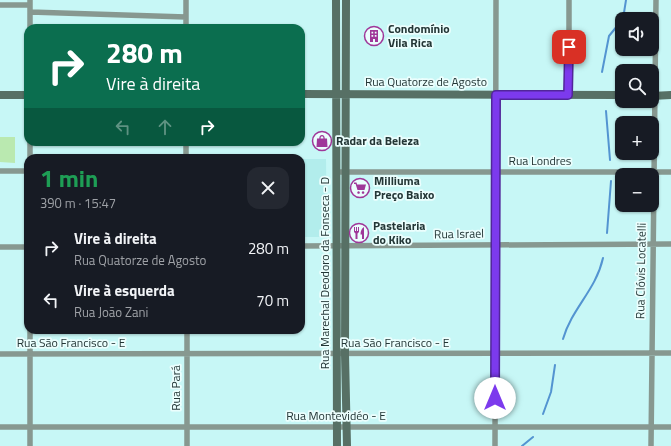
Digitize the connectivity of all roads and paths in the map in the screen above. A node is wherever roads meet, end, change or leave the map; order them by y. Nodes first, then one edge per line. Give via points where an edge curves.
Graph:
1 (186, 0) edge
2 (336, 0) edge
3 (346, 0) edge
4 (496, 0) edge
5 (569, 0) edge
6 (656, 0) edge
7 (30, 2) edge
8 (0, 5) edge
9 (30, 12) junction
10 (186, 17) junction
11 (30, 24) edge
12 (186, 24) edge
13 (654, 64) edge
14 (305, 94) edge
15 (345, 94) junction
16 (0, 95) edge
17 (24, 95) edge
18 (496, 95) junction
19 (568, 95) junction
20 (615, 95) edge
21 (671, 95) edge
22 (659, 96) edge
23 (336, 97) junction
24 (653, 108) edge
25 (345, 136) junction
26 (336, 137) junction
27 (654, 168) edge
28 (0, 171) edge
29 (24, 171) edge
30 (341, 172) junction
31 (496, 172) junction
32 (615, 172) edge
33 (659, 172) edge
34 (671, 172) edge
35 (653, 212) edge
36 (652, 244) junction
37 (671, 244) edge
38 (495, 245) junction
39 (305, 246) edge
40 (341, 246) junction
41 (0, 247) edge
42 (24, 247) edge
43 (30, 334) edge
44 (187, 334) edge
45 (0, 354) edge
46 (30, 354) junction
47 (187, 354) junction
48 (341, 354) junction
49 (495, 354) junction
50 (650, 354) junction
51 (671, 354) edge
52 (0, 427) edge
53 (30, 427) junction
54 (187, 427) junction
55 (337, 427) junction
56 (347, 427) junction
57 (495, 427) junction
58 (671, 427) edge
59 (650, 428) junction
60 (30, 446) edge
61 (187, 446) edge
62 (337, 446) edge
63 (347, 446) edge
64 (495, 446) edge
65 (650, 446) edge

1 - 10 street
2 - 23 street, Rua Marechal Deodoro da Fonseca - D
3 - 15 street, Rua Marechal Deodoro da Fonseca - D
4 - 18 street
5 - 19 street
6 - 13 street, Rua Clóvis Locatelli
7 - 8 street
7 - 9 street
9 - 10 street
9 - 11 street
10 - 12 street
14 - 23 street, Rua Quatorze de Agosto
15 - 18 street, Rua Quatorze de Agosto
15 - 23 street, Rua Quatorze de Agosto
15 - 25 street, Rua Marechal Deodoro da Fonseca - D
16 - 17 street
18 - 19 street, Rua Quatorze de Agosto
18 - 31 street
19 - 20 street, Rua Quatorze de Agosto
21 - 22 street
23 - 26 street, Rua Marechal Deodoro da Fonseca - D
24 - 27 street, Rua Clóvis Locatelli
25 - 26 street
25 - 30 street, Rua Marechal Deodoro da Fonseca - D
26 - 30 street, Rua Marechal Deodoro da Fonseca - D
28 - 29 street
30 - 31 street, Rua Londres
30 - 40 street, Rua Marechal Deodoro da Fonseca - D
31 - 32 street, Rua Londres
31 - 38 street
33 - 34 street, Rua Londres
35 - 36 street, Rua Clóvis Locatelli
36 - 37 street
36 - 38 street, Rua Israel
36 - 50 street, Rua Clóvis Locatelli
38 - 40 street, Rua Israel
38 - 49 street
39 - 40 street, Rua Israel
40 - 48 street, Rua Marechal Deodoro da Fonseca - D
41 - 42 street
43 - 46 street
44 - 47 street, Rua Pará
45 - 46 street, Rua São Francisco - E
46 - 47 street, Rua São Francisco - E
46 - 53 street
47 - 48 street, Rua São Francisco - E
47 - 54 street, Rua Pará
48 - 49 street, Rua São Francisco - E
48 - 55 street, Rua Marechal Deodoro da Fonseca - D
48 - 56 street, Rua Marechal Deodoro da Fonseca - D
49 - 50 street, Rua São Francisco - E
49 - 57 street
50 - 51 street, Rua São Francisco - E
50 - 59 street, Rua Clóvis Locatelli
52 - 53 street, Rua Montevidéo - E
53 - 54 street, Rua Montevidéo - E
53 - 60 street
54 - 55 street, Rua Montevidéo - E
54 - 61 street, Rua Pará
55 - 56 street, Rua Montevidéo - E
55 - 62 street, Rua Marechal Deodoro da Fonseca - D
56 - 57 street, Rua Montevidéo - E
56 - 63 street, Rua Marechal Deodoro da Fonseca - D
57 - 59 street, Rua Montevidéo - E
57 - 64 street
58 - 59 street, Rua Montevidéo - E
59 - 65 street, Rua Clóvis Locatelli

